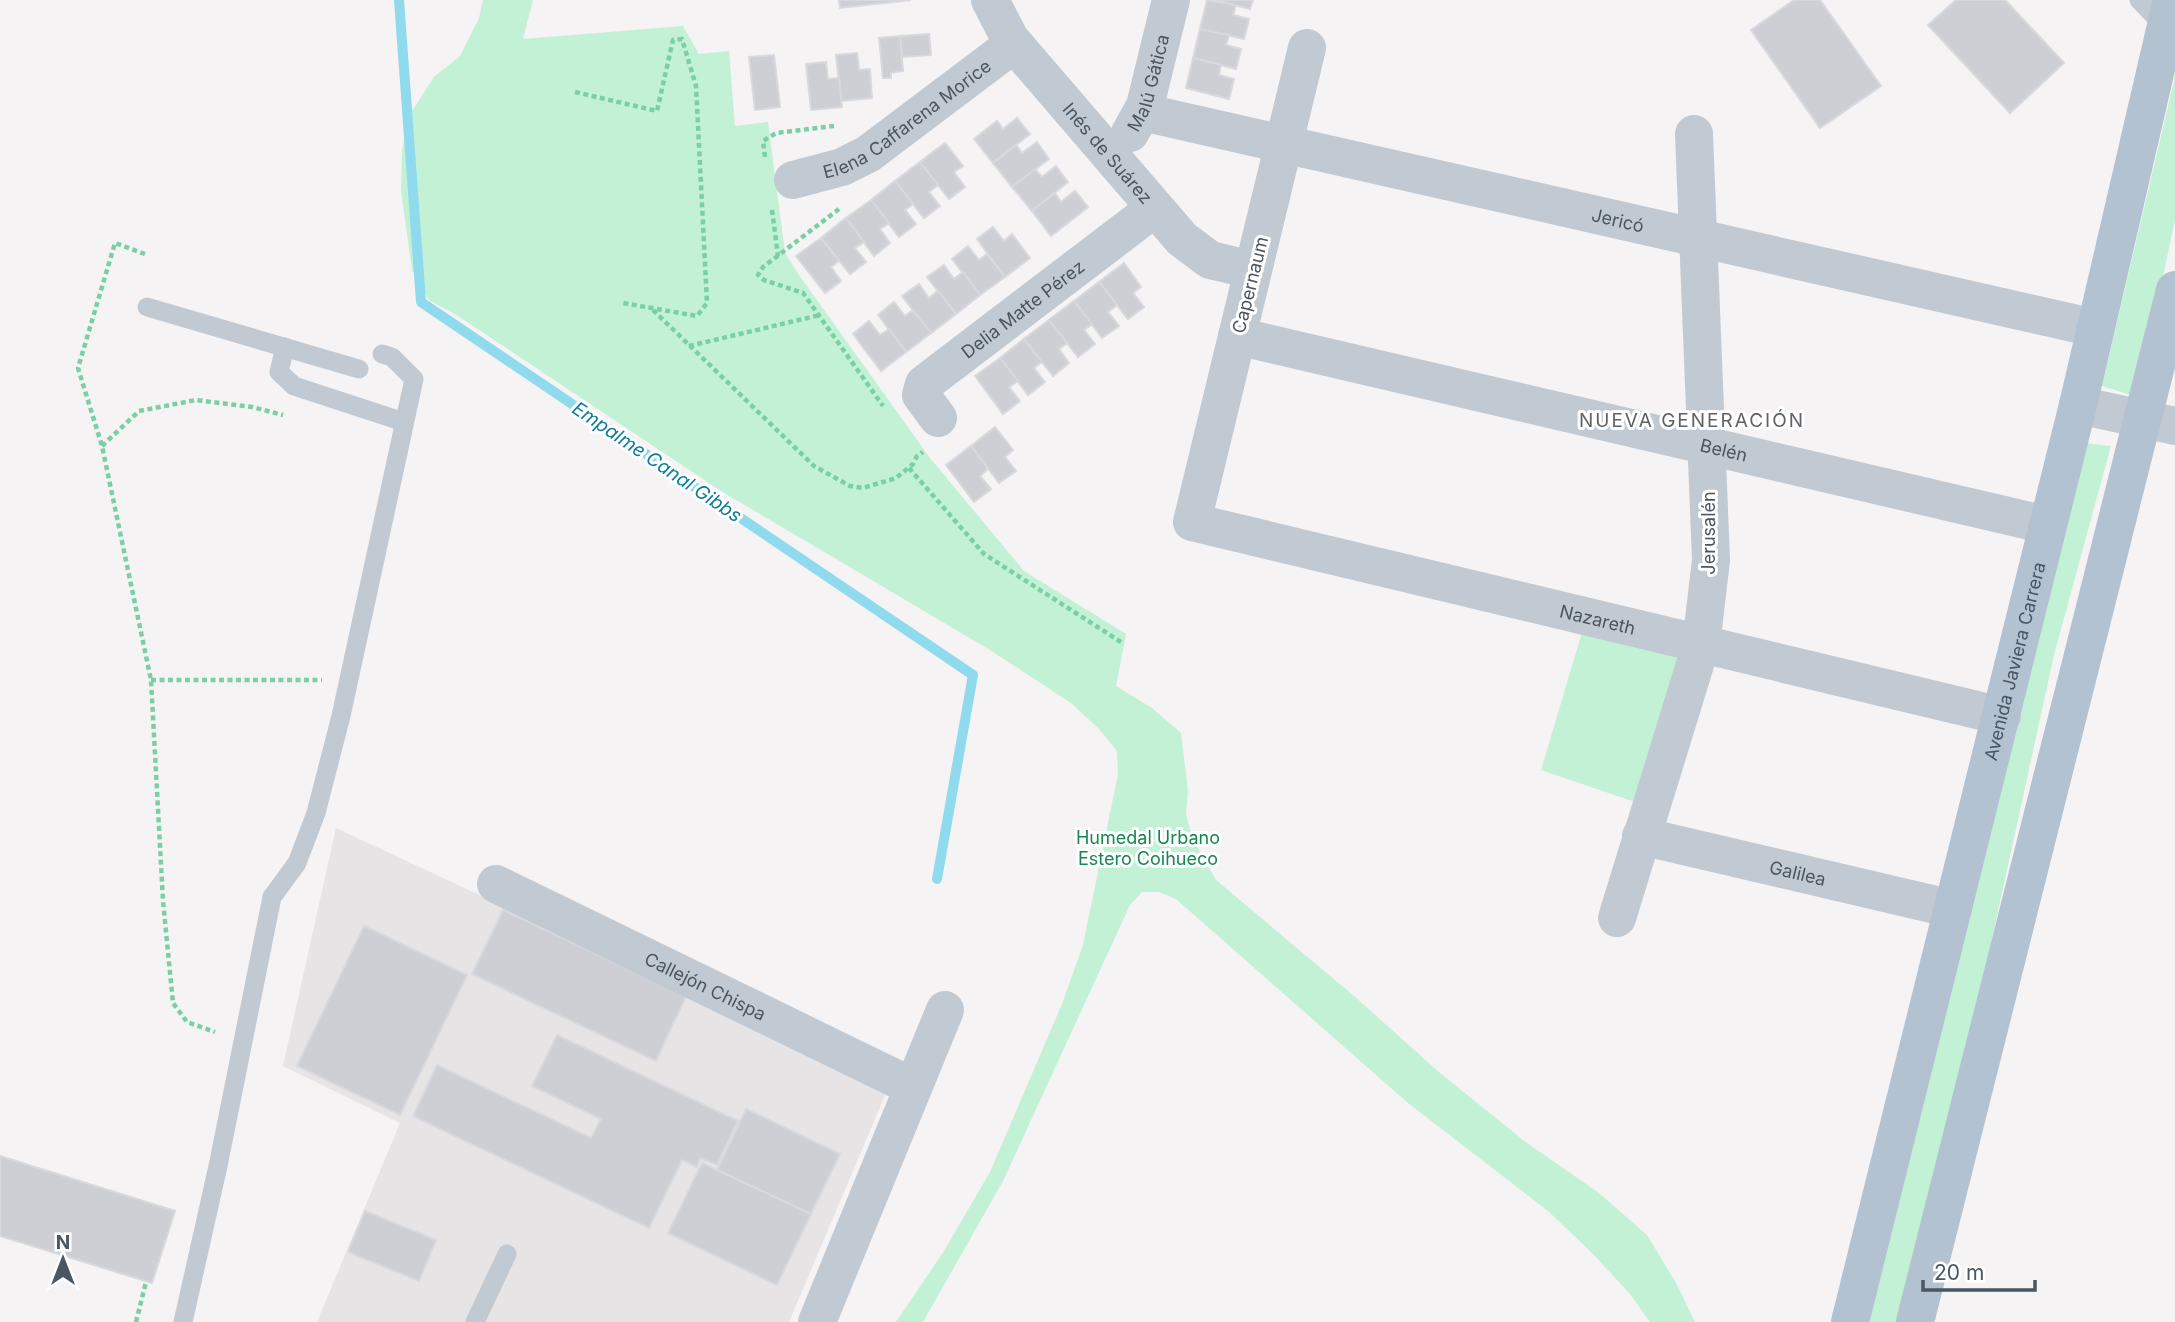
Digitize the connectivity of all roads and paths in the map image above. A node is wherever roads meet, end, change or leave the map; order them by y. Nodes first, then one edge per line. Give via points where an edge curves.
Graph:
1 (990, 0) edge
2 (1171, 0) edge
3 (2159, 9) edge
4 (1014, 44) junction
5 (1307, 48) dead end
6 (575, 92) dead end
7 (1142, 112) junction
8 (1694, 134) dead end
9 (1284, 145) junction
10 (1109, 154) junction
11 (793, 180) dead end
12 (842, 206) dead end
13 (1156, 208) junction
14 (1699, 237) junction
15 (145, 254) dead end
16 (1253, 270) junction
17 (2175, 290) edge
18 (623, 303) dead end
19 (147, 307) dead end
20 (652, 309) junction
21 (820, 315) junction
22 (2095, 328) junction
23 (1237, 336) junction
24 (689, 346) junction
25 (285, 347) junction
26 (382, 354) dead end
27 (359, 369) dead end
28 (2078, 405) junction
29 (887, 412) dead end
30 (293, 417) dead end
31 (938, 418) joint
32 (404, 422) junction
33 (2159, 423) edge
34 (910, 445) dead end
35 (102, 446) junction
36 (1706, 447) junction
37 (917, 456) junction
38 (909, 468) junction
39 (1192, 522) joint
40 (2048, 526) junction
41 (1124, 644) dead end
42 (1701, 645) junction
43 (151, 680) junction
44 (349, 680) junction
45 (2002, 716) junction
46 (1641, 836) junction
47 (496, 884) dead end
48 (1953, 909) junction
49 (1617, 918) dead end
50 (945, 1010) dead end
51 (243, 1037) junction
52 (913, 1087) junction
53 (507, 1254) dead end
54 (146, 1282) dead end
55 (136, 1322) edge
56 (183, 1322) edge
57 (475, 1322) edge
58 (817, 1322) edge
59 (1850, 1322) edge
60 (1915, 1322) edge

1 - 4 street, Inés de Suárez
2 - 7 street, Malú Gática
3 - 22 main road, Avenida Javiera Carrera
4 - 10 street, Inés de Suárez
4 - 11 street, Elena Caffarena Morice via 868,154 842,167
5 - 9 street, Capernaum
6 - 20 path via 657,111 673,40 682,39 696,86 707,303 697,316
7 - 9 street, Jericó
7 - 10 street, Malú Gática via 1132,132
8 - 14 street, Jerusalén
9 - 14 street, Jericó
9 - 16 street, Capernaum
10 - 13 street, Inés de Suárez
12 - 21 path via 758,275 803,293
13 - 16 street, Inés de Suárez via 1195,251 1210,260
13 - 31 street, Delia Matte Pérez via 924,384 921,396
14 - 22 street, Jericó
14 - 36 street, Jerusalén
15 - 35 path via 115,243 78,368
16 - 23 street, Capernaum
17 - 33 main road
18 - 20 path
19 - 25 lane
20 - 24 path
21 - 24 path
21 - 29 path
22 - 28 main road, Avenida Javiera Carrera
23 - 36 street, Belén
23 - 39 street, Capernaum
24 - 38 path via 814,466 850,486 863,488 896,478
25 - 27 lane
25 - 32 lane via 279,372 294,386
26 - 32 lane via 392,357 414,379
28 - 33 street
28 - 40 main road, Avenida Javiera Carrera
30 - 35 path via 196,400 139,411
31 - 37 path via 945,432 939,442
32 - 44 lane
33 - 60 main road
34 - 37 path
35 - 43 path
36 - 40 street, Belén
36 - 42 street, Jerusalén via 1711,560
37 - 38 path
38 - 41 path via 984,554
39 - 42 street, Nazareth
40 - 45 main road, Avenida Javiera Carrera
42 - 45 street, Nazareth
42 - 46 street, Jerusalén
43 - 44 path
43 - 51 path via 173,1003 187,1022
44 - 51 lane via 316,813 297,863 272,897
45 - 48 main road, Avenida Javiera Carrera
46 - 48 street, Galilea
46 - 49 street, Jerusalén
47 - 52 street, Callejón Chispa
48 - 59 main road, Avenida Javiera Carrera
50 - 52 street
51 - 56 lane
52 - 58 street
53 - 57 lane
54 - 55 path

